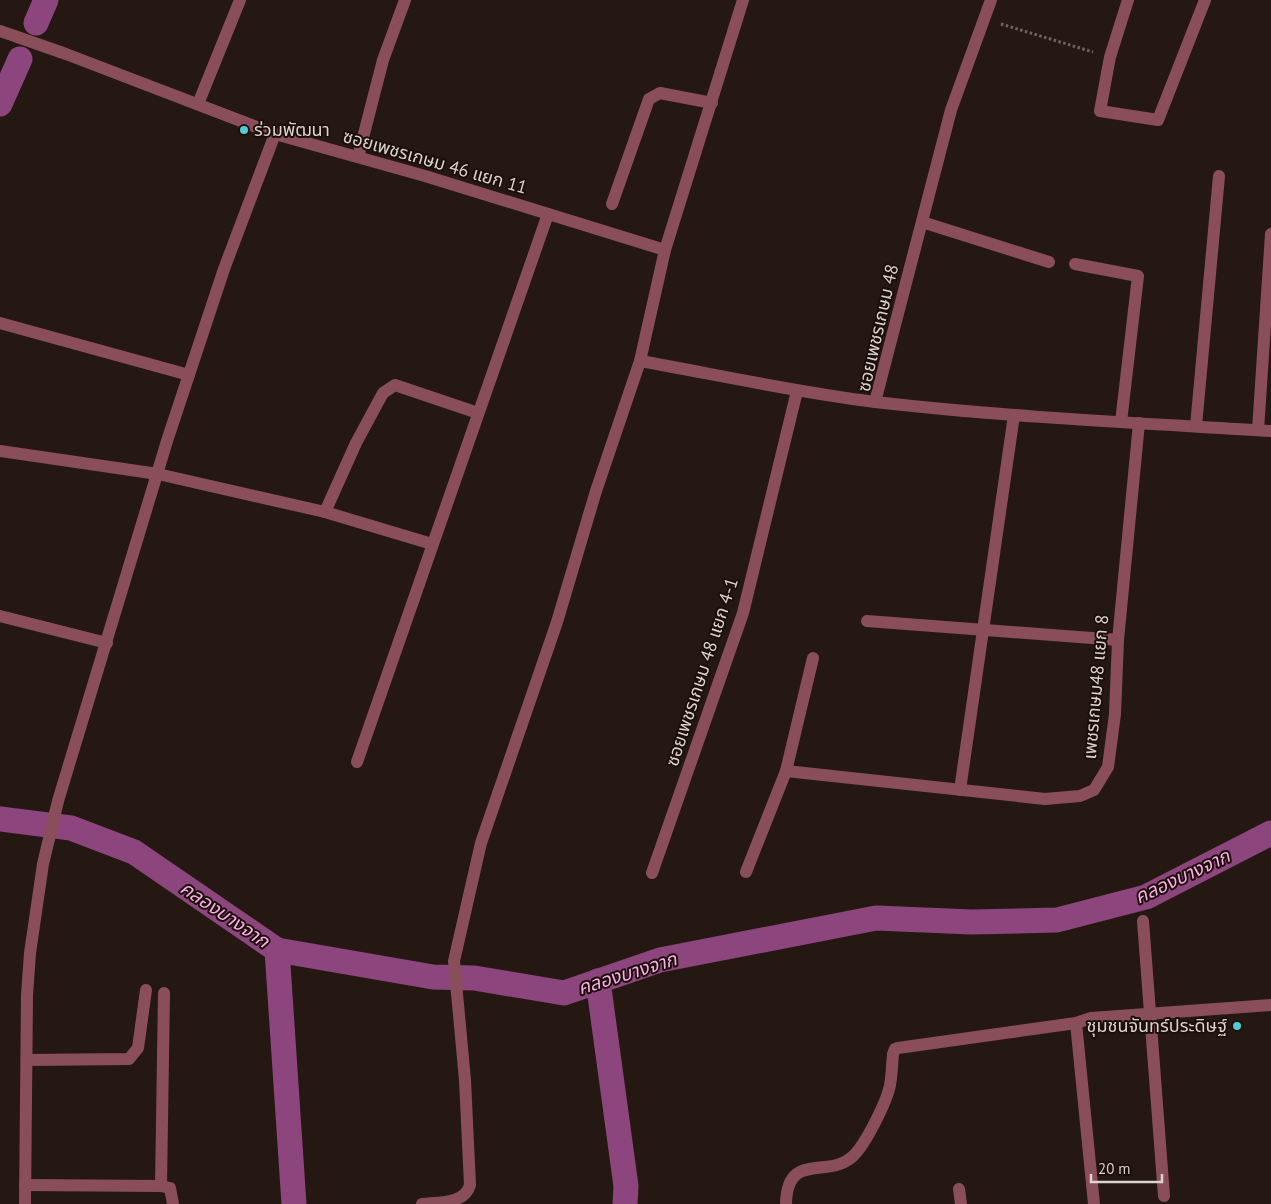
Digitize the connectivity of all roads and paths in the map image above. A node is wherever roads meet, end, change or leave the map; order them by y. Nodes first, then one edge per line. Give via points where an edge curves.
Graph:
1 (240, 0) edge
2 (405, 0) edge
3 (743, 0) edge
4 (991, 0) edge
5 (1128, 0) edge
6 (1205, 0) edge
7 (984, 19) junction
8 (0, 31) edge
9 (1110, 57) junction
10 (712, 103) junction
11 (198, 104) junction
12 (275, 134) junction
13 (358, 157) junction
14 (1219, 176) dead end
15 (612, 204) dead end
16 (548, 214) junction
17 (922, 222) junction
18 (1271, 234) edge
19 (665, 250) junction
20 (1049, 262) dead end
21 (1075, 264) dead end
22 (0, 323) edge
23 (640, 361) junction
24 (189, 375) junction
25 (796, 391) junction
26 (875, 402) junction
27 (478, 413) junction
28 (1014, 415) junction
29 (1121, 422) junction
30 (1139, 423) junction
31 (1196, 426) junction
32 (1258, 430) junction
33 (1271, 431) edge
34 (0, 452) edge
35 (158, 474) junction
36 (325, 512) junction
37 (432, 544) junction
38 (0, 616) edge
39 (867, 621) dead end
40 (983, 628) junction
41 (1118, 640) junction
42 (108, 643) junction
43 (814, 658) dead end
44 (357, 762) dead end
45 (786, 771) junction
46 (960, 790) junction
47 (746, 872) dead end
48 (652, 873) dead end
49 (1143, 921) dead end
50 (146, 990) dead end
51 (164, 993) dead end
52 (1271, 1005) edge
53 (1150, 1013) junction
54 (1076, 1023) junction
55 (27, 1060) junction
56 (25, 1185) junction
57 (161, 1186) junction
58 (959, 1189) dead end
59 (1164, 1196) dead end
60 (25, 1204) edge
61 (173, 1204) edge
62 (422, 1204) edge
63 (786, 1204) edge
64 (961, 1204) edge
65 (1094, 1204) edge

1 - 11 street
2 - 13 street via 383,60
3 - 10 street
4 - 7 street, ซอยเพชรเกษม 48
5 - 9 street
6 - 9 street via 1158,120 1100,111
7 - 9 path
7 - 17 street, ซอยเพชรเกษม 48 via 952,110
8 - 11 street, ซอยเพชรเกษม 46 แยก 11
10 - 15 street via 660,93 649,100
10 - 19 street
11 - 12 street, ซอยเพชรเกษม 46 แยก 11
12 - 13 street, ซอยเพชรเกษม 46 แยก 11
12 - 24 street via 224,269
13 - 16 street, ซอยเพชรเกษม 46 แยก 11
14 - 31 street
16 - 19 street, ซอยเพชรเกษม 46 แยก 11
16 - 27 street
17 - 20 street
17 - 26 street, ซอยเพชรเกษม 48
18 - 32 street
19 - 23 street
21 - 29 street via 1138,276
22 - 24 street
23 - 25 street
23 - 62 street via 557,622 481,843 454,961 465,1080 468,1193 460,1199
24 - 35 street
25 - 26 street
25 - 48 street, ซอยเพชรเกษม 48 แยก 4-1 via 743,614
26 - 28 street, ซอยเพชรเกษม 48
27 - 36 street via 395,385 383,393
27 - 37 street
28 - 29 street, ซอยเพชรเกษม 48
28 - 40 street
29 - 30 street, ซอยเพชรเกษม 48
30 - 31 street, ซอยเพชรเกษม 48
30 - 41 street, เพชรเกษม48 แยก 8
31 - 32 street, ซอยเพชรเกษม 48
32 - 33 street, ซอยเพชรเกษม 48
34 - 35 street
35 - 36 street
35 - 42 street
36 - 37 street
37 - 44 street
38 - 42 street
39 - 40 street
40 - 41 street
40 - 46 street
41 - 46 street, เพชรเกษม48 แยก 8 via 1115,714 1108,767 1094,790 1080,796 1044,799
42 - 55 street via 58,801 43,864 30,953
43 - 45 street
45 - 46 street, เพชรเกษม48 แยก 8
45 - 47 street
49 - 53 street
50 - 55 street via 138,1048 129,1059
51 - 57 street
52 - 53 street
53 - 54 street via 1091,1018
53 - 59 street
54 - 63 street via 895,1049 890,1087 859,1149 843,1163 816,1166 793,1176 786,1189
54 - 65 street
55 - 56 street
56 - 57 street
56 - 60 street
57 - 61 street via 170,1188
58 - 64 street

